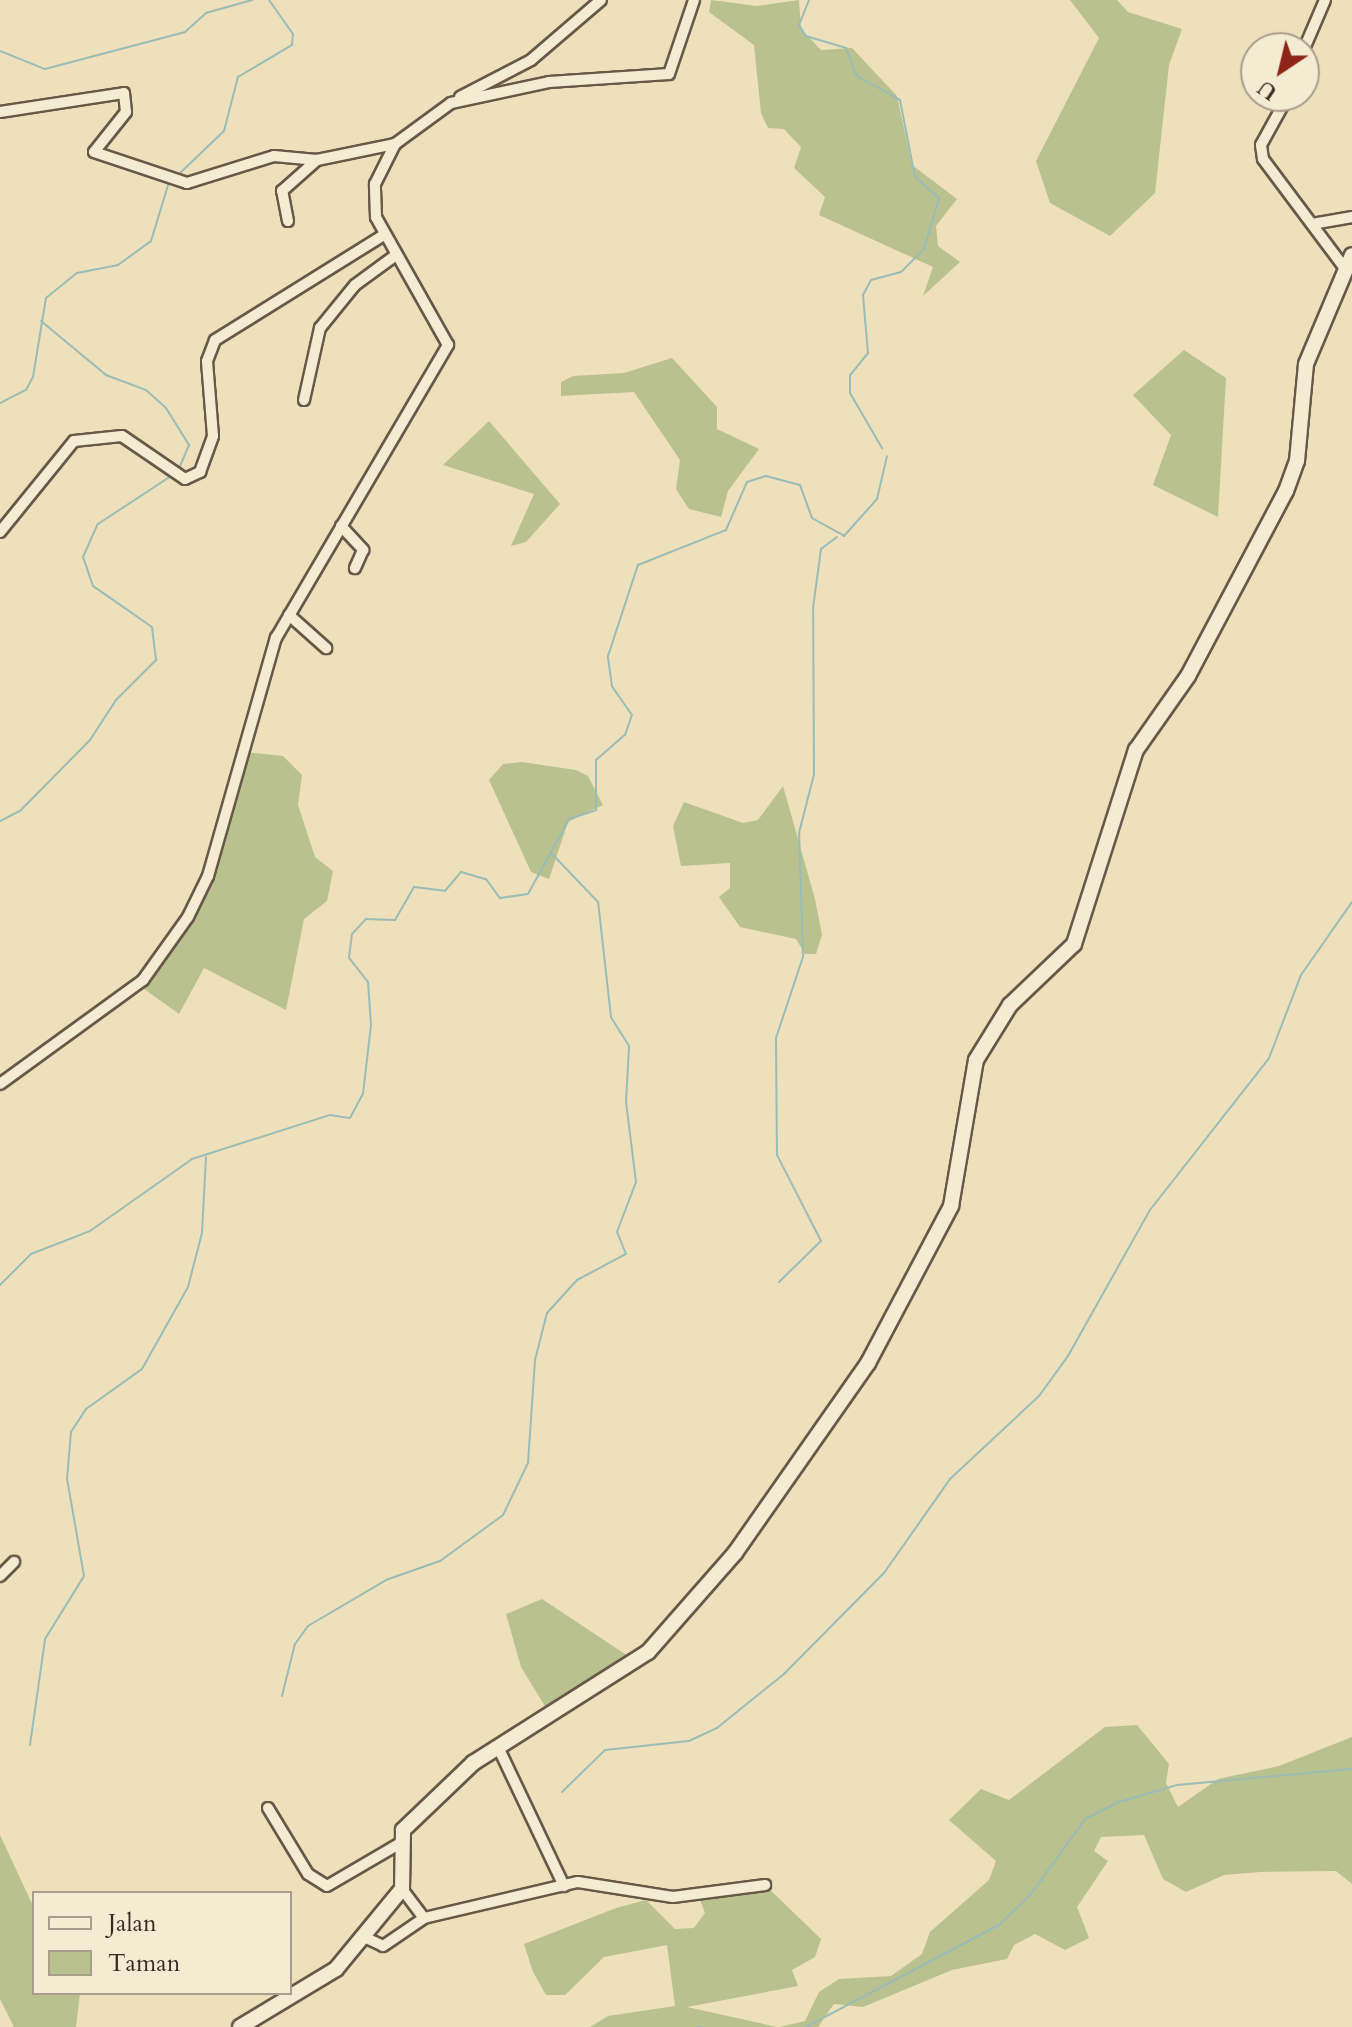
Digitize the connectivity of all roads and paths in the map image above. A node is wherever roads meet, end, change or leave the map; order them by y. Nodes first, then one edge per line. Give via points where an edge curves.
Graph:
1 (601, 0) edge
2 (694, 0) edge
3 (1325, 0) edge
4 (1311, 32) edge
5 (451, 103) junction
6 (0, 112) edge
7 (1280, 112) edge
8 (395, 144) junction
9 (317, 160) junction
10 (1352, 217) edge
11 (288, 221) dead end
12 (1312, 224) junction
13 (384, 235) junction
14 (396, 255) junction
15 (1348, 260) edge
16 (304, 400) dead end
17 (341, 526) junction
18 (0, 532) edge
19 (355, 568) dead end
20 (289, 615) junction
21 (326, 648) dead end
22 (0, 1084) edge
23 (14, 1562) dead end
24 (0, 1576) edge
25 (498, 1747) junction
26 (268, 1808) dead end
27 (399, 1844) junction
28 (765, 1885) dead end
29 (564, 1886) junction
30 (402, 1889) junction
31 (424, 1918) junction
32 (362, 1936) junction
33 (240, 2027) edge

1 - 5 street via 531,60
2 - 5 street via 669,74 549,82
3 - 4 street
5 - 8 street
6 - 9 street via 124,93 129,103 122,120 97,139 94,152 187,183 274,156
7 - 12 street via 1261,152
8 - 9 street
8 - 13 street via 373,200
9 - 11 street via 282,191
10 - 12 street
12 - 15 street
13 - 14 street
13 - 18 street via 215,340 207,361 213,436 200,472 185,479 122,436 74,441
14 - 16 street via 355,285 320,328
14 - 17 street via 448,345
15 - 25 street via 1306,364 1297,461 1286,491 1188,676 1136,750 1074,944 1010,1005 969,1074 951,1206 884,1338 735,1553 648,1652
17 - 19 street via 363,550
17 - 20 street
20 - 21 street
20 - 22 street via 263,675 208,876 188,917 143,980
23 - 24 street
25 - 27 street via 425,1808
25 - 29 street
26 - 27 street via 308,1874 327,1886
27 - 30 street
28 - 29 street via 691,1897 592,1883
29 - 31 street
30 - 31 street
30 - 32 street
31 - 32 street via 383,1946
32 - 33 street via 331,1974

